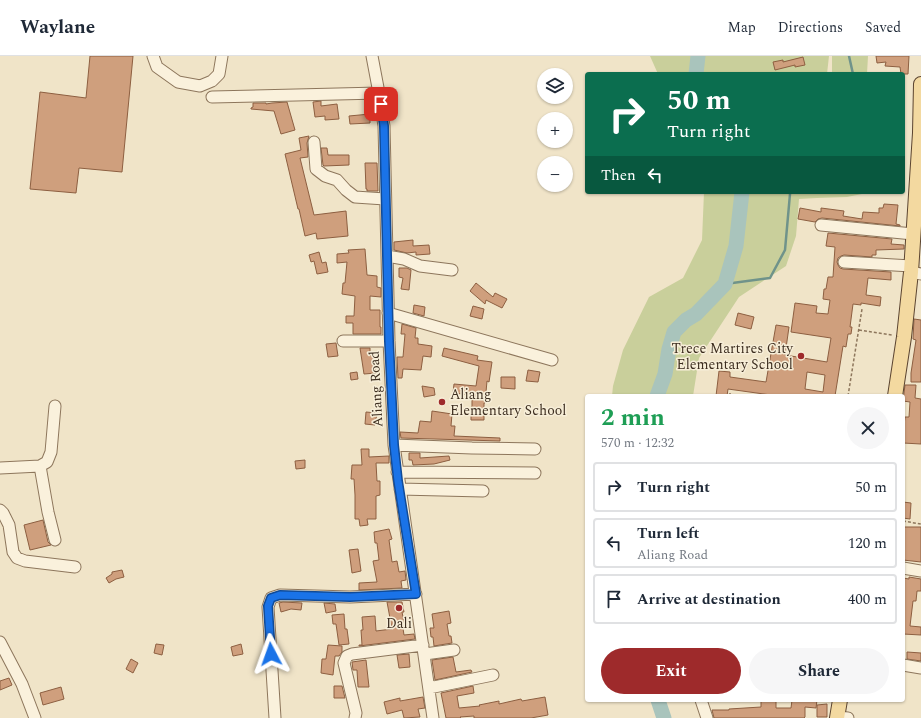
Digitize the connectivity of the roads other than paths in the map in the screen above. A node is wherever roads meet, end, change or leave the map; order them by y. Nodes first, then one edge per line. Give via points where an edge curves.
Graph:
1 (153, 56) edge
2 (222, 56) edge
3 (372, 56) edge
4 (921, 84) edge
5 (379, 93) junction
6 (212, 97) dead end
7 (314, 142) dead end
8 (385, 199) junction
9 (821, 225) dead end
10 (913, 234) junction
11 (387, 256) junction
12 (844, 262) dead end
13 (452, 270) dead end
14 (914, 271) edge
15 (388, 313) junction
16 (343, 341) dead end
17 (389, 341) junction
18 (552, 360) dead end
19 (895, 394) edge
20 (55, 406) dead end
21 (394, 445) junction
22 (535, 449) dead end
23 (40, 466) junction
24 (0, 468) edge
25 (397, 472) junction
26 (535, 473) dead end
27 (400, 489) junction
28 (484, 491) dead end
29 (0, 510) edge
30 (55, 540) dead end
31 (75, 567) dead end
32 (905, 568) edge
33 (921, 571) edge
34 (416, 594) junction
35 (0, 642) edge
36 (424, 649) junction
37 (454, 650) dead end
38 (905, 665) edge
39 (921, 668) edge
40 (493, 675) dead end
41 (429, 688) junction
42 (702, 702) edge
43 (840, 702) edge
44 (35, 718) edge
45 (276, 718) edge
46 (355, 718) edge
47 (433, 718) edge
48 (708, 718) edge
49 (841, 718) edge

1 - 2 street via 157,67 178,82 200,86 212,81 219,74
3 - 5 street, Aliang Road
4 - 10 main road
5 - 6 street
5 - 8 street, Aliang Road via 384,126
7 - 8 street via 316,169 336,180 355,196
8 - 11 street, Aliang Road
9 - 10 street
10 - 14 main road
11 - 13 street via 404,259 420,266
11 - 15 street, Aliang Road
12 - 14 street
14 - 19 main road
15 - 17 street, Aliang Road
15 - 18 street
16 - 17 street
17 - 21 street, Aliang Road
20 - 23 street via 51,452 47,462
21 - 22 street
21 - 25 street, Aliang Road
23 - 24 street
23 - 30 street
25 - 26 street
25 - 27 street, Aliang Road
27 - 28 street
27 - 34 street, Aliang Road
29 - 31 street via 9,525 13,552 18,558
32 - 33 street
34 - 36 street, Aliang Road
34 - 45 street via 350,597 280,595 271,598 268,606
35 - 44 street via 22,684
36 - 37 street
36 - 41 street, Aliang Road
36 - 46 street via 347,656 344,663
38 - 39 street
40 - 41 street
41 - 47 street, Aliang Road
42 - 48 street
43 - 49 main road

